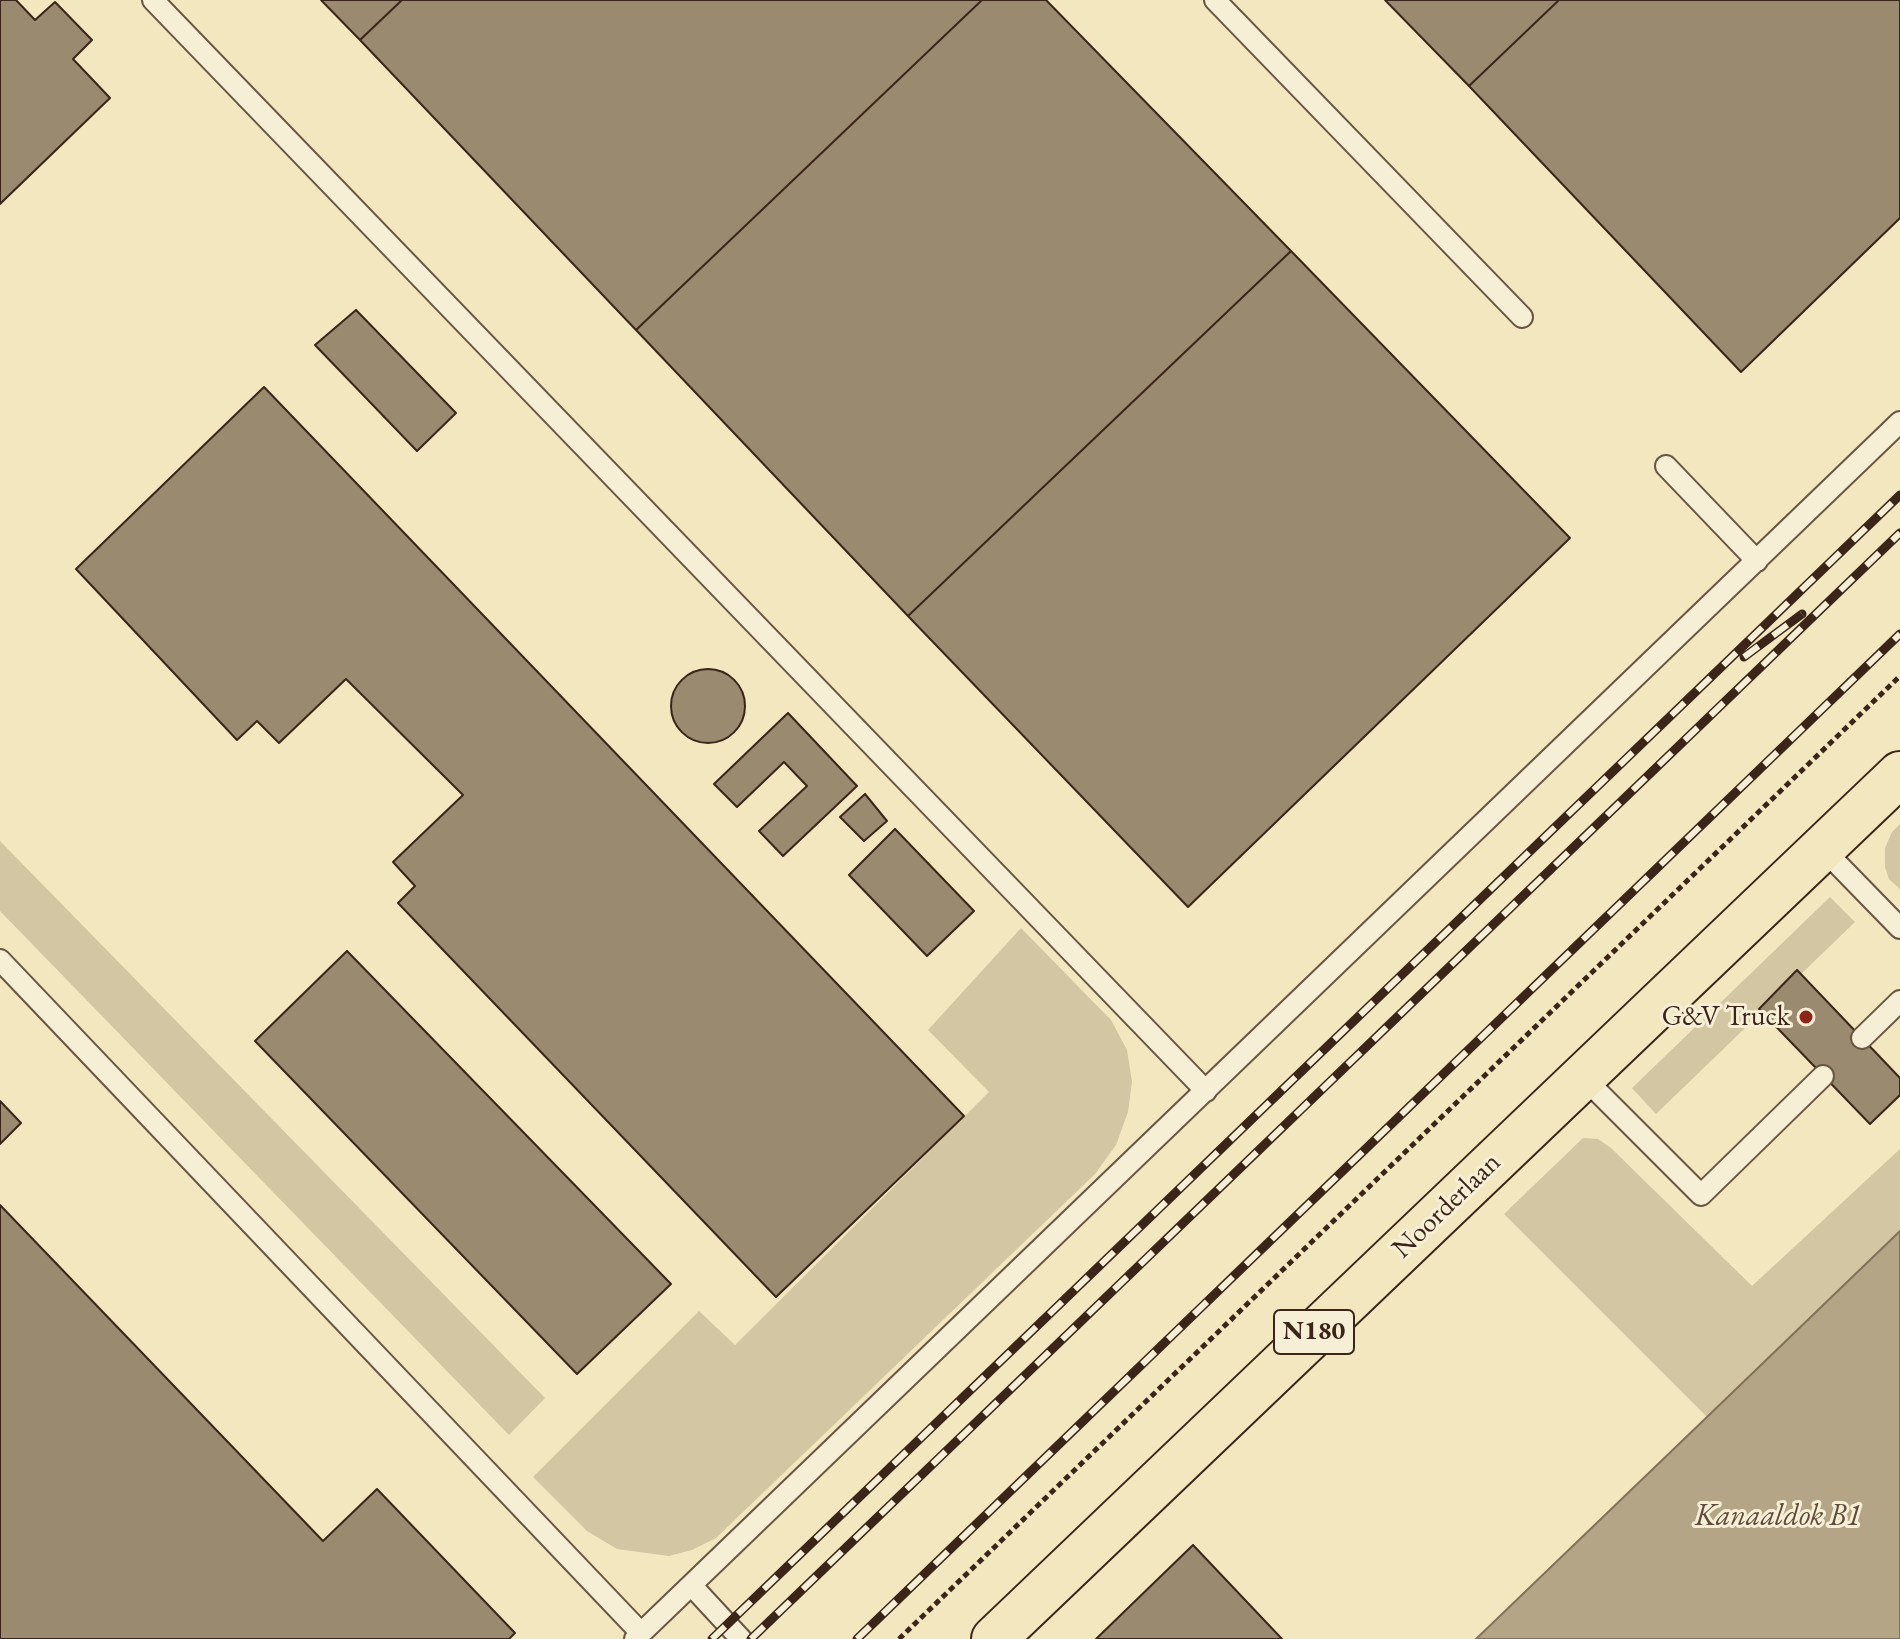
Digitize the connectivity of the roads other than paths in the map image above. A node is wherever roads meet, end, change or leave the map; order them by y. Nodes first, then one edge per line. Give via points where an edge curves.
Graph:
1 (153, 0) edge
2 (1215, 0) edge
3 (1522, 317) dead end
4 (1900, 422) edge
5 (1666, 466) dead end
6 (1757, 561) junction
7 (1900, 774) edge
8 (1823, 849) junction
9 (1900, 928) edge
10 (0, 960) edge
11 (1900, 1001) edge
12 (1862, 1038) dead end
13 (1582, 1076) junction
14 (1823, 1076) dead end
15 (1206, 1091) junction
16 (692, 1586) junction
17 (638, 1636) edge
18 (741, 1639) edge
19 (994, 1639) edge

1 - 15 lane
2 - 3 lane
4 - 6 lane
5 - 6 lane
6 - 15 lane
7 - 8 main road, Noorderlaan / N180
8 - 9 lane
8 - 13 main road, Noorderlaan / N180
10 - 17 lane
11 - 12 lane
13 - 14 lane via 1701,1195
13 - 19 main road, Noorderlaan / N180
15 - 16 lane
16 - 17 lane
16 - 18 lane

